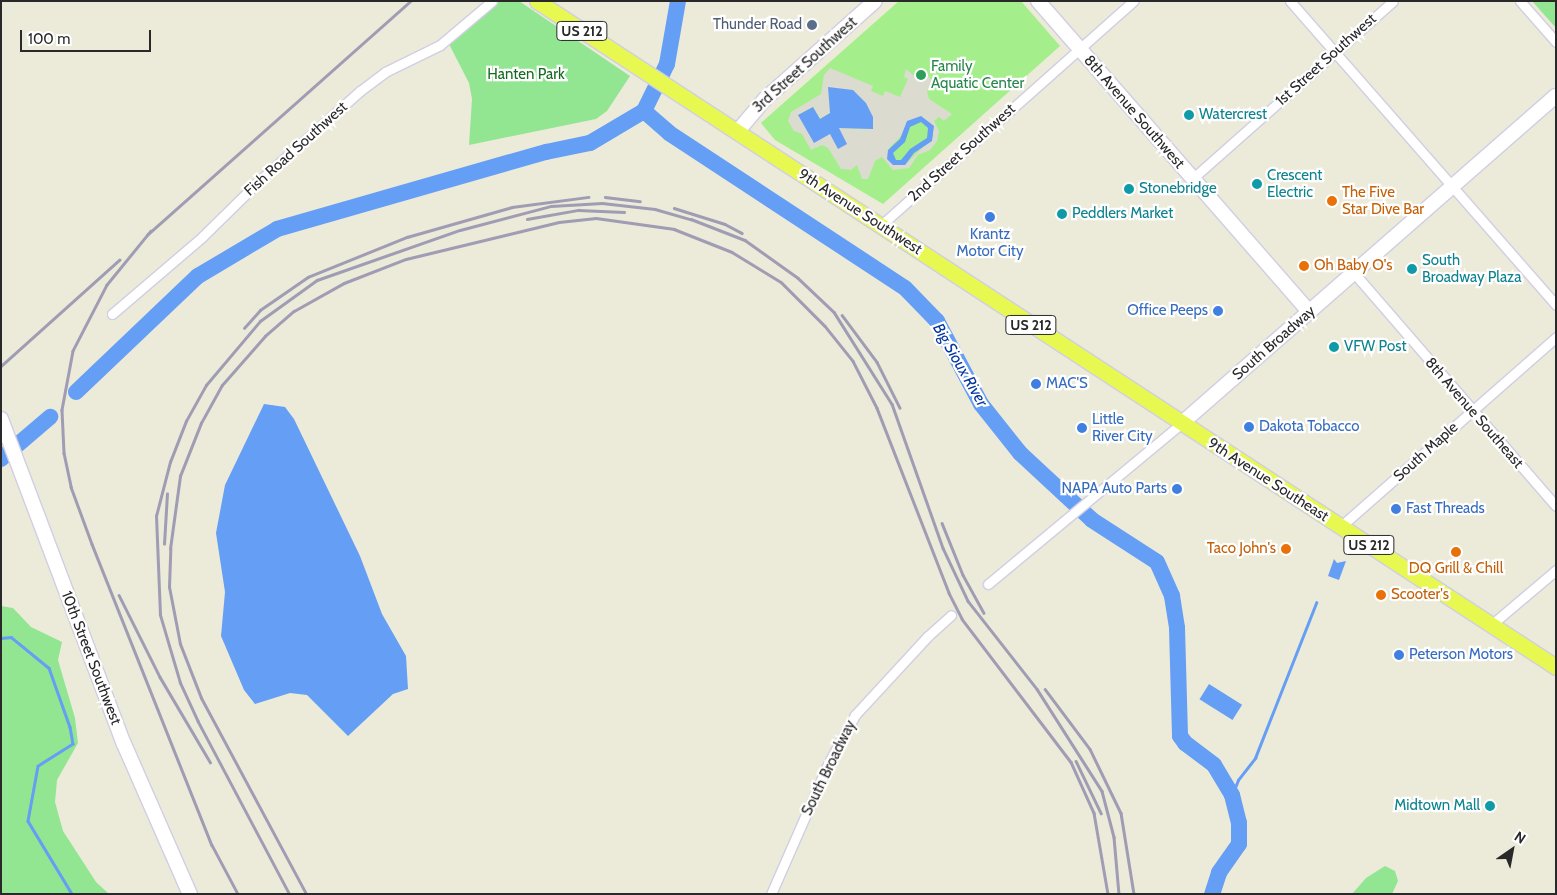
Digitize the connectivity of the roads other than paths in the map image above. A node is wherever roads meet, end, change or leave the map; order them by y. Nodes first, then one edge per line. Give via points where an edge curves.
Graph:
1 (492, 1) edge
2 (537, 1) edge
3 (875, 1) edge
4 (1038, 1) edge
5 (1133, 1) edge
6 (1290, 1) edge
7 (1393, 1) edge
8 (1520, 1) edge
9 (1556, 42) edge
10 (1079, 49) junction
11 (1336, 53) junction
12 (1556, 96) edge
13 (737, 132) junction
14 (1192, 179) junction
15 (1452, 186) junction
16 (880, 226) junction
17 (1354, 273) junction
18 (1556, 305) edge
19 (1309, 312) junction
20 (112, 314) dead end
21 (1556, 337) edge
22 (1472, 410) junction
23 (1, 418) edge
24 (1182, 423) junction
25 (1556, 506) edge
26 (1340, 527) junction
27 (1556, 570) edge
28 (988, 584) dead end
29 (951, 615) dead end
30 (1491, 625) junction
31 (1556, 667) edge
32 (190, 894) edge
33 (772, 894) edge

1 - 20 street, Fish Road Southwest via 440,45 385,72 360,91 260,180 202,237
2 - 13 main road, 9th Avenue Southwest / US 212
3 - 13 street, 3rd Street Southwest via 765,99
4 - 10 street, 8th Avenue Southwest
5 - 10 street, 2nd Street Southwest
6 - 11 street
7 - 11 street, 1st Street Southwest
8 - 9 street
10 - 14 street, 8th Avenue Southwest
10 - 16 street, 2nd Street Southwest
11 - 14 street, 1st Street Southwest
11 - 15 street
12 - 15 street, South Broadway
13 - 16 main road, 9th Avenue Southwest / US 212
14 - 19 street, 8th Avenue Southwest
15 - 17 street, South Broadway
15 - 18 street
16 - 24 main road, 9th Avenue Southwest / US 212
17 - 19 street, South Broadway
17 - 22 street, 8th Avenue Southeast
19 - 24 street, South Broadway
21 - 22 street, South Maple
22 - 25 street, 8th Avenue Southeast
22 - 26 street, South Maple
23 - 32 street, 10th Street Southwest via 124,744
24 - 26 main road, 9th Avenue Southeast / US 212
24 - 28 street, South Broadway
26 - 30 main road, 9th Avenue Southeast / US 212
27 - 30 street
29 - 33 street, South Broadway via 855,715 829,762
30 - 31 main road, 9th Avenue Southeast / US 212

